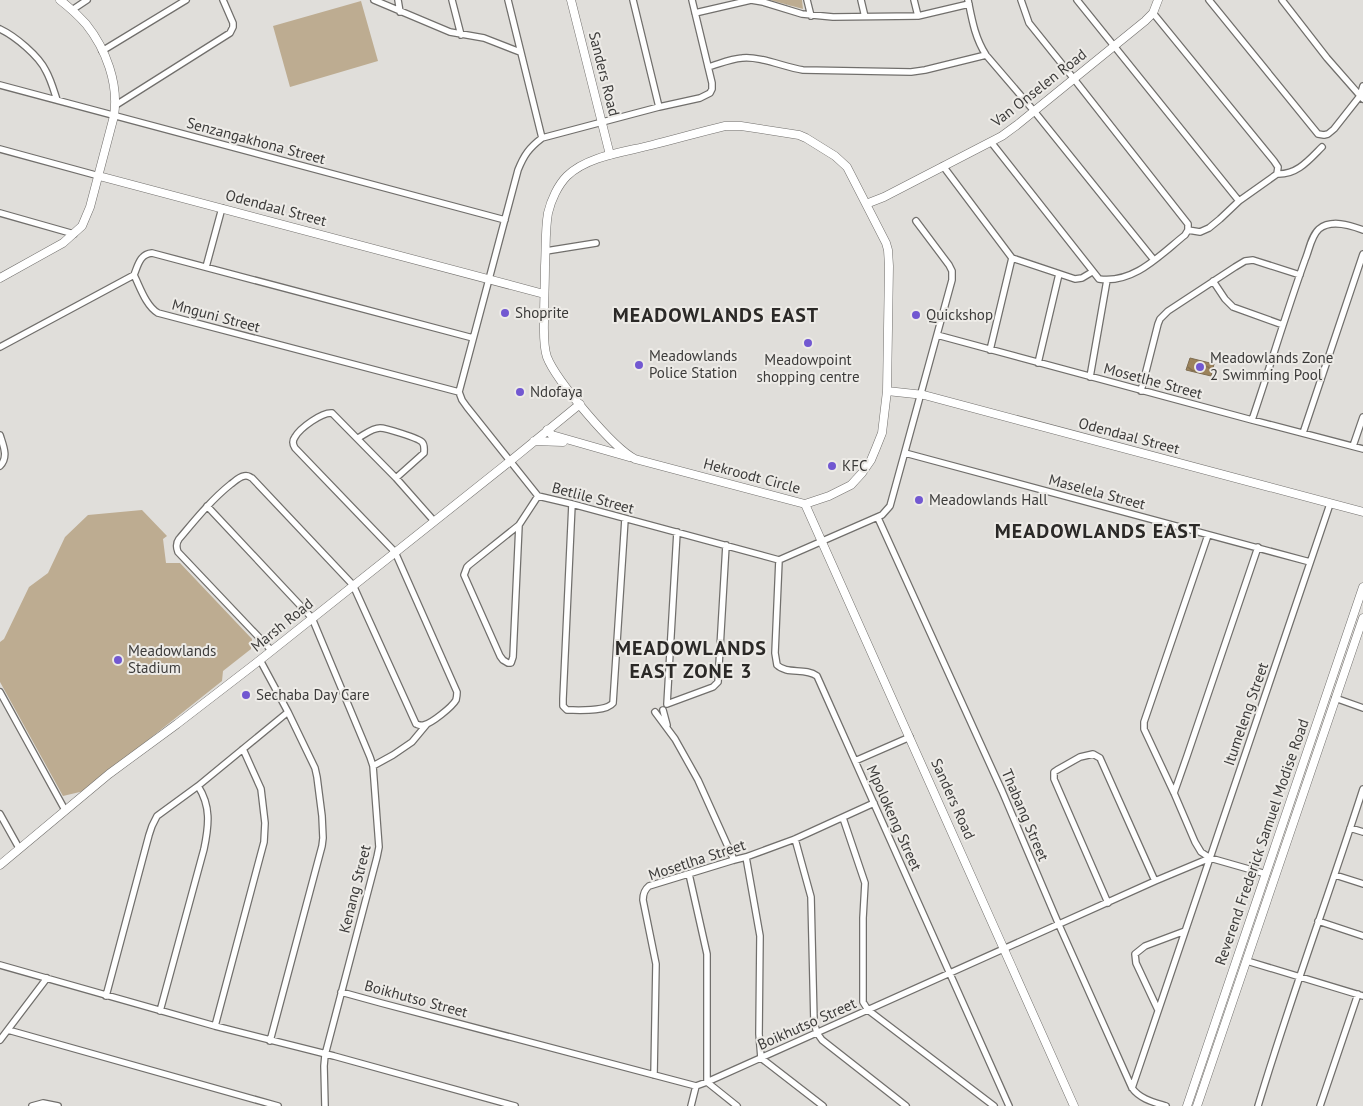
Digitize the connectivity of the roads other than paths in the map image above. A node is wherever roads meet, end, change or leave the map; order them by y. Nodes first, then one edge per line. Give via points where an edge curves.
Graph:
1 (60, 0) edge
2 (87, 0) edge
3 (186, 0) edge
4 (223, 0) edge
5 (374, 0) edge
6 (398, 0) edge
7 (452, 0) edge
8 (508, 0) edge
9 (571, 0) edge
10 (633, 0) edge
11 (692, 0) edge
12 (807, 0) edge
13 (861, 0) edge
14 (914, 0) edge
15 (1021, 0) edge
16 (1077, 0) edge
17 (1158, 0) edge
18 (1209, 0) edge
19 (1282, 0) edge
20 (968, 2) edge
21 (72, 10) junction
22 (400, 12) junction
23 (695, 13) junction
24 (1153, 13) junction
25 (811, 16) junction
26 (918, 16) junction
27 (866, 17) junction
28 (0, 29) edge
29 (461, 34) junction
30 (1114, 46) junction
31 (102, 51) junction
32 (520, 52) junction
33 (986, 55) junction
34 (708, 67) junction
35 (1074, 79) junction
36 (0, 85) edge
37 (1363, 86) edge
38 (1361, 98) edge
39 (57, 100) junction
40 (116, 105) junction
41 (659, 107) junction
42 (1034, 111) junction
43 (114, 116) junction
44 (602, 123) junction
45 (542, 138) junction
46 (992, 142) junction
47 (1322, 147) dead end
48 (0, 149) edge
49 (610, 156) junction
50 (944, 166) junction
51 (1277, 174) junction
52 (99, 176) junction
53 (1239, 201) junction
54 (866, 204) junction
55 (222, 208) junction
56 (0, 213) edge
57 (505, 220) junction
58 (916, 221) dead end
59 (1188, 230) junction
60 (1363, 230) edge
61 (74, 234) junction
62 (596, 242) dead end
63 (546, 251) junction
64 (1363, 254) edge
65 (1012, 258) junction
66 (1154, 260) junction
67 (206, 267) junction
68 (1092, 272) junction
69 (1059, 274) junction
70 (134, 275) junction
71 (1300, 275) junction
72 (0, 278) edge
73 (489, 279) junction
74 (1107, 280) junction
75 (1214, 281) junction
76 (544, 294) junction
77 (1283, 325) junction
78 (937, 336) junction
79 (473, 338) junction
80 (0, 346) edge
81 (990, 350) junction
82 (1038, 363) junction
83 (1090, 377) junction
84 (1141, 390) junction
85 (887, 391) junction
86 (459, 392) junction
87 (920, 394) junction
88 (580, 404) junction
89 (1363, 417) edge
90 (1252, 420) junction
91 (547, 430) junction
92 (1303, 434) junction
93 (0, 435) edge
94 (358, 438) junction
95 (534, 441) junction
96 (575, 442) junction
97 (1353, 446) junction
98 (1363, 449) edge
99 (905, 453) junction
100 (635, 460) junction
101 (509, 462) junction
102 (1, 465) edge
103 (396, 478) junction
104 (538, 496) junction
105 (572, 504) junction
106 (805, 504) junction
107 (1330, 504) junction
108 (207, 506) junction
109 (1363, 512) edge
110 (624, 518) junction
111 (878, 518) junction
112 (434, 521) junction
113 (519, 525) junction
114 (676, 532) junction
115 (1208, 534) junction
116 (822, 541) junction
117 (726, 545) junction
118 (1258, 548) junction
119 (394, 552) junction
120 (779, 560) junction
121 (1310, 562) junction
122 (353, 585) junction
123 (1363, 587) edge
124 (312, 618) junction
125 (1363, 618) edge
126 (271, 650) junction
127 (260, 660) junction
128 (0, 692) edge
129 (1335, 698) junction
130 (665, 707) junction
131 (1363, 708) edge
132 (288, 712) junction
133 (656, 712) dead end
134 (429, 723) junction
135 (669, 730) junction
136 (910, 737) junction
137 (243, 749) junction
138 (855, 761) junction
139 (373, 766) junction
140 (198, 786) junction
141 (1363, 789) edge
142 (1174, 793) junction
143 (874, 803) junction
144 (64, 810) junction
145 (0, 814) edge
146 (844, 818) junction
147 (1350, 828) junction
148 (1363, 832) edge
149 (795, 839) junction
150 (19, 848) junction
151 (746, 858) junction
152 (1210, 858) junction
153 (734, 860) junction
154 (0, 865) edge
155 (690, 874) junction
156 (1266, 874) junction
157 (1335, 875) junction
158 (1155, 881) junction
159 (1363, 884) edge
160 (1108, 903) junction
161 (1318, 921) junction
162 (1059, 925) junction
163 (1185, 931) junction
164 (1363, 936) edge
165 (1004, 948) junction
166 (1246, 961) junction
167 (0, 965) edge
168 (950, 974) junction
169 (1300, 976) junction
170 (47, 978) junction
171 (341, 992) junction
172 (1361, 995) edge
173 (106, 996) junction
174 (868, 1010) junction
175 (1158, 1010) junction
176 (160, 1011) junction
177 (215, 1026) junction
178 (8, 1030) junction
179 (817, 1033) junction
180 (0, 1040) edge
181 (270, 1041) junction
182 (325, 1055) junction
183 (761, 1058) junction
184 (654, 1075) junction
185 (707, 1082) junction
186 (696, 1086) junction
187 (1132, 1088) junction
188 (32, 1106) edge
189 (58, 1106) edge
190 (278, 1106) edge
191 (325, 1106) edge
192 (515, 1106) edge
193 (691, 1106) edge
194 (737, 1106) edge
195 (823, 1106) edge
196 (906, 1106) edge
197 (994, 1106) edge
198 (1009, 1106) edge
199 (1074, 1106) edge
200 (1166, 1106) edge
201 (1187, 1106) edge
202 (1197, 1106) edge
203 (1258, 1106) edge
204 (1320, 1106) edge

1 - 21 street
2 - 21 street
3 - 31 street
4 - 40 street via 233,23 230,33
5 - 22 street
6 - 22 street
7 - 29 street
8 - 32 street
9 - 44 street, Sanders Road
10 - 41 street
11 - 23 street
12 - 25 street
13 - 27 street
14 - 26 street
15 - 35 street via 1029,23
16 - 30 street
17 - 24 street, Van Onselen Road
18 - 38 street via 1318,134 1328,134 1334,129
19 - 38 street
20 - 26 street
20 - 33 street via 978,40
21 - 31 street
22 - 29 street
23 - 25 street via 751,0
23 - 34 street
24 - 30 street, Van Onselen Road
24 - 51 street via 1274,161 1278,167
25 - 27 street
26 - 27 street
28 - 39 street via 40,62
29 - 32 street via 484,38
30 - 35 street, Van Onselen Road
30 - 53 street
31 - 40 street via 114,86
32 - 45 street
33 - 34 street via 911,72 816,71 744,58
33 - 42 street
34 - 41 street via 712,83 710,93
35 - 42 street, Van Onselen Road
35 - 59 street via 1188,224
36 - 39 street, Senzangakhona Street
37 - 38 street
39 - 43 street, Senzangakhona Street
40 - 43 street
41 - 44 street
42 - 46 street, Van Onselen Road
42 - 66 street
43 - 52 street
43 - 57 street, Senzangakhona Street
44 - 45 street
44 - 49 street, Sanders Road
45 - 57 street via 529,148 520,163
46 - 50 street, Van Onselen Road
46 - 68 street
47 - 51 street via 1301,168
48 - 52 street, Odendaal Street
49 - 54 street, Hekroodt Circle via 725,126 789,133 806,138 836,156 853,178
49 - 63 street, Hekroodt Circle via 582,166 562,182 549,212
50 - 54 street, Van Onselen Road
50 - 65 street
51 - 53 street
52 - 55 street, Odendaal Street
52 - 61 street via 87,217
53 - 59 street via 1209,228 1200,232
54 - 85 street, Hekroodt Circle via 886,243 888,255
55 - 67 street
55 - 73 street, Odendaal Street
56 - 61 street
57 - 73 street
58 - 78 street via 952,271
59 - 66 street
60 - 71 street via 1343,224 1321,228 1314,236
61 - 72 street
62 - 63 street
63 - 76 street, Hekroodt Circle
64 - 92 street
65 - 69 street
65 - 81 street
66 - 74 street via 1130,275
67 - 70 street via 148,253 140,260
67 - 79 street
68 - 69 street via 1075,279
68 - 74 street via 1099,279
69 - 82 street
70 - 80 street
70 - 86 street, Mnguni Street via 149,304 158,313
71 - 75 street via 1249,260
71 - 77 street
73 - 76 street, Odendaal Street
73 - 79 street
74 - 83 street
75 - 77 street via 1233,308
75 - 84 street via 1160,319
76 - 88 street, Hekroodt Circle via 544,339 548,357 555,372
77 - 90 street
78 - 81 street, Mosetlhe Street
78 - 87 street
79 - 86 street
81 - 82 street, Mosetlhe Street
82 - 83 street, Mosetlhe Street
83 - 84 street, Mosetlhe Street
84 - 90 street, Mosetlhe Street
85 - 87 street, Odendaal Street
85 - 106 street, Hekroodt Circle via 882,433 862,473 840,491
86 - 101 street, Betlile Street
87 - 99 street
87 - 107 street, Odendaal Street
88 - 91 street, Marsh Road
88 - 100 street, Hekroodt Circle
89 - 97 street
90 - 92 street, Mosetlhe Street
91 - 95 street, Marsh Road
91 - 96 street via 552,435
92 - 97 street, Mosetlhe Street
93 - 102 street via 5,454
94 - 103 street
94 - 103 street via 381,428 421,441 424,453
94 - 119 street via 336,415 328,412 296,435 293,442 295,448
95 - 96 street
95 - 101 street, Marsh Road
96 - 100 street
97 - 98 street, Mosetlhe Street
99 - 111 street via 890,506
99 - 115 street, Maselela Street
100 - 106 street, Hekroodt Circle
101 - 104 street, Betlile Street
101 - 112 street, Marsh Road
103 - 112 street
104 - 105 street, Betlile Street
104 - 113 street
105 - 110 street, Betlile Street
105 - 110 street via 562,699 567,710 603,709 614,703
106 - 116 street, Sanders Road
107 - 109 street, Odendaal Street
107 - 121 street, Itumeleng Street
108 - 122 street via 240,478 250,477
108 - 124 street
108 - 126 street via 179,539 178,552
110 - 114 street, Betlile Street
111 - 116 street
111 - 162 street, Thabang Street
112 - 119 street, Marsh Road
113 - 113 street via 469,565 464,575 500,656 511,663
114 - 117 street, Betlile Street
114 - 130 street
115 - 118 street, Maselela Street
115 - 142 street via 1144,722 1145,731
116 - 120 street
116 - 136 street, Sanders Road
117 - 120 street, Betlile Street
117 - 130 street via 718,682
118 - 121 street, Maselela Street
118 - 142 street
119 - 122 street, Marsh Road
119 - 134 street via 457,692 449,707
120 - 138 street, Mpolokeng Street via 777,665 817,676
121 - 152 street, Itumeleng Street
122 - 124 street, Marsh Road
122 - 134 street via 416,724
123 - 156 street, Reverend Frederick Samuel Modise Road
124 - 126 street, Marsh Road
124 - 139 street, Kenang Street
125 - 129 street, Reverend Frederick Samuel Modise Road
126 - 127 street, Marsh Road
127 - 132 street
127 - 144 street, Marsh Road
128 - 144 street
129 - 131 street
129 - 166 street, Reverend Frederick Samuel Modise Road
130 - 135 street
132 - 137 street
132 - 181 street via 316,772 323,838
133 - 135 street
134 - 139 street via 412,742
135 - 153 street via 698,780
136 - 138 street
136 - 165 street, Sanders Road
137 - 140 street
137 - 177 street via 261,789 264,842
138 - 143 street, Mpolokeng Street
139 - 171 street, Kenang Street via 379,847
140 - 173 street via 158,816 152,826
140 - 176 street via 207,804 207,834
141 - 147 street
142 - 152 street via 1198,849
143 - 146 street, Mosetlha Street
143 - 168 street, Mpolokeng Street
144 - 150 street, Marsh Road
145 - 150 street
146 - 149 street, Mosetlha Street
146 - 174 street via 865,883 863,1002
147 - 148 street
147 - 157 street
149 - 151 street, Mosetlha Street
149 - 179 street via 811,897 814,1022
150 - 154 street, Marsh Road
151 - 153 street, Mosetlha Street
151 - 183 street via 760,936
152 - 156 street
152 - 158 street, Boikhutso Street
152 - 163 street, Itumeleng Street
153 - 155 street, Mosetlha Street
155 - 184 street, Mosetlha Street via 649,886 644,894 656,964
155 - 185 street via 707,954
156 - 201 street, Reverend Frederick Samuel Modise Road
157 - 159 street
157 - 161 street
158 - 160 street, Boikhutso Street
158 - 160 street via 1100,758 1093,754 1080,757 1054,772 1054,779
160 - 162 street, Boikhutso Street
161 - 164 street
161 - 169 street
162 - 165 street, Boikhutso Street
162 - 187 street, Thabang Street
163 - 175 street, Itumeleng Street
163 - 175 street via 1145,946 1135,954
165 - 168 street, Boikhutso Street
165 - 199 street, Sanders Road
166 - 169 street
166 - 202 street, Reverend Frederick Samuel Modise Road
167 - 170 street
168 - 174 street, Boikhutso Street
168 - 198 street, Mpolokeng Street
169 - 172 street
169 - 203 street
170 - 173 street
170 - 178 street
171 - 182 street, Kenang Street
171 - 184 street, Boikhutso Street
172 - 204 street
173 - 176 street
174 - 179 street, Boikhutso Street
174 - 197 street
175 - 187 street, Itumeleng Street
176 - 177 street
177 - 181 street
178 - 180 street
178 - 190 street
179 - 183 street, Boikhutso Street
179 - 196 street
181 - 182 street
182 - 191 street, Kenang Street
182 - 192 street
183 - 185 street, Boikhutso Street
183 - 195 street
184 - 186 street, Boikhutso Street
185 - 186 street, Boikhutso Street
185 - 194 street
186 - 193 street
187 - 200 street via 1142,1098
188 - 189 street via 43,1103

